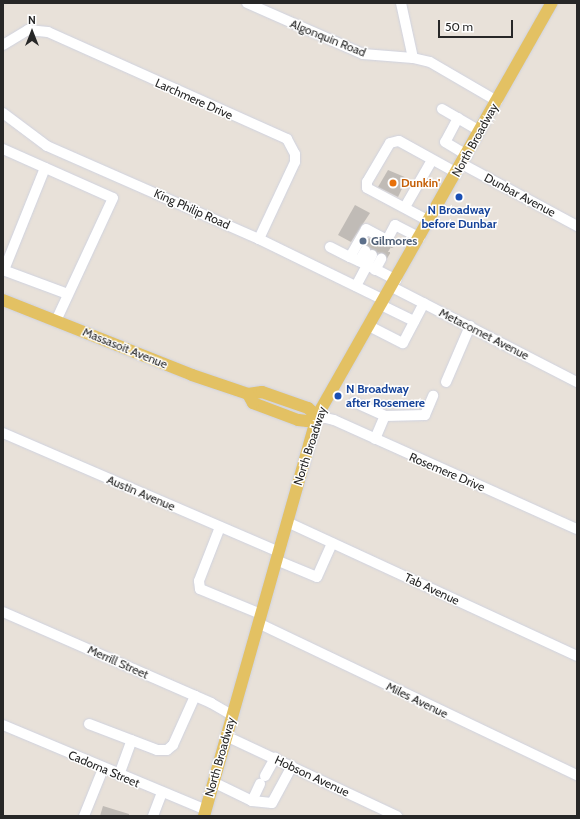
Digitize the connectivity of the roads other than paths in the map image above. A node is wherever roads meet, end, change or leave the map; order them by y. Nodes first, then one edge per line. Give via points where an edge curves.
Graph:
1 (247, 3) edge
2 (401, 3) edge
3 (552, 3) edge
4 (3, 45) edge
5 (413, 58) junction
6 (497, 101) junction
7 (442, 109) dead end
8 (3, 113) edge
9 (458, 118) junction
10 (480, 131) junction
11 (3, 149) edge
12 (432, 160) junction
13 (462, 164) junction
14 (45, 168) junction
15 (406, 207) junction
16 (429, 221) junction
17 (577, 226) edge
18 (420, 238) junction
19 (259, 239) junction
20 (330, 247) dead end
21 (372, 255) tunnel mouth
22 (363, 263) junction
23 (3, 270) edge
24 (394, 284) junction
25 (356, 286) junction
26 (68, 294) junction
27 (3, 300) edge
28 (383, 302) junction
29 (424, 303) junction
30 (56, 321) junction
31 (414, 321) junction
32 (369, 326) junction
33 (470, 326) junction
34 (446, 382) dead end
35 (577, 382) edge
36 (433, 396) dead end
37 (354, 402) dead end
38 (317, 416) junction
39 (385, 416) junction
40 (3, 433) edge
41 (375, 439) junction
42 (287, 522) junction
43 (220, 527) junction
44 (577, 529) edge
45 (332, 543) junction
46 (277, 556) junction
47 (3, 612) edge
48 (260, 618) junction
49 (577, 656) edge
50 (194, 696) junction
51 (232, 715) junction
52 (89, 724) dead end
53 (3, 725) edge
54 (226, 736) junction
55 (132, 740) junction
56 (274, 758) junction
57 (292, 766) junction
58 (104, 769) junction
59 (119, 775) junction
60 (577, 775) edge
61 (213, 782) junction
62 (162, 793) junction
63 (252, 801) junction
64 (205, 813) edge
65 (84, 816) edge
66 (153, 816) edge
67 (397, 816) edge

1 - 5 street, Algonquin Road via 351,50 376,57
2 - 5 street
3 - 6 main road, North Broadway
4 - 19 street, Larchmere Drive via 28,30 48,32 287,139 295,154 295,162
5 - 6 street, Algonquin Road via 430,62
6 - 10 main road, North Broadway
7 - 9 street
8 - 19 street, King Philip Road via 47,146
9 - 10 street
9 - 13 street via 445,142
10 - 13 main road, North Broadway
11 - 14 street
12 - 13 street
12 - 15 street
12 - 15 street via 399,141 390,143 367,182 367,188
13 - 16 main road, North Broadway
13 - 17 street, Dunbar Avenue
14 - 23 street
14 - 26 street via 113,198
15 - 16 street
16 - 18 main road, North Broadway
18 - 22 street via 395,225 380,239 366,229
18 - 24 main road, North Broadway
19 - 25 street, King Philip Road
20 - 22 street, Metacomet Avenue
21 - 22 street
22 - 24 street, Metacomet Avenue
22 - 25 street
23 - 26 street
24 - 28 main road, North Broadway
24 - 29 street, Metacomet Avenue
25 - 28 street, King Philip Road
26 - 30 street
27 - 30 main road, Massasoit Avenue
28 - 31 street, King Philip Road
28 - 32 main road, North Broadway
29 - 31 street
29 - 33 street, Metacomet Avenue
30 - 38 main road, Massasoit Avenue via 192,375 248,394 262,392 308,408
31 - 32 street via 403,343
32 - 38 main road, North Broadway
33 - 34 street
33 - 35 street, Metacomet Avenue
36 - 39 street via 424,415
37 - 39 street
38 - 41 street, Rosemere Drive via 334,420
38 - 42 main road, North Broadway
39 - 41 street
40 - 43 street, Austin Avenue
41 - 44 street, Rosemere Drive
42 - 45 street, Tab Avenue
42 - 46 main road, North Broadway
43 - 46 street, Austin Avenue
43 - 48 street, Miles Avenue via 198,581 200,589
45 - 46 street, Austin Avenue via 317,577
45 - 49 street, Tab Avenue
46 - 48 main road, North Broadway
47 - 50 street, Merrill Street
48 - 51 main road, North Broadway
48 - 60 street, Miles Avenue
50 - 51 street, Merrill Street
50 - 55 street via 173,745 167,750 157,750
51 - 54 main road, North Broadway
52 - 55 street
53 - 58 street, Cadorna Street
54 - 56 street, Hobson Avenue
54 - 61 main road, North Broadway
55 - 59 street
56 - 57 street, Hobson Avenue
56 - 63 street
57 - 63 street via 274,802
57 - 67 street, Hobson Avenue
58 - 59 street, Cadorna Street
58 - 65 street
59 - 62 street, Cadorna Street
61 - 63 street
61 - 64 main road, North Broadway
62 - 64 street, Cadorna Street
62 - 66 street

